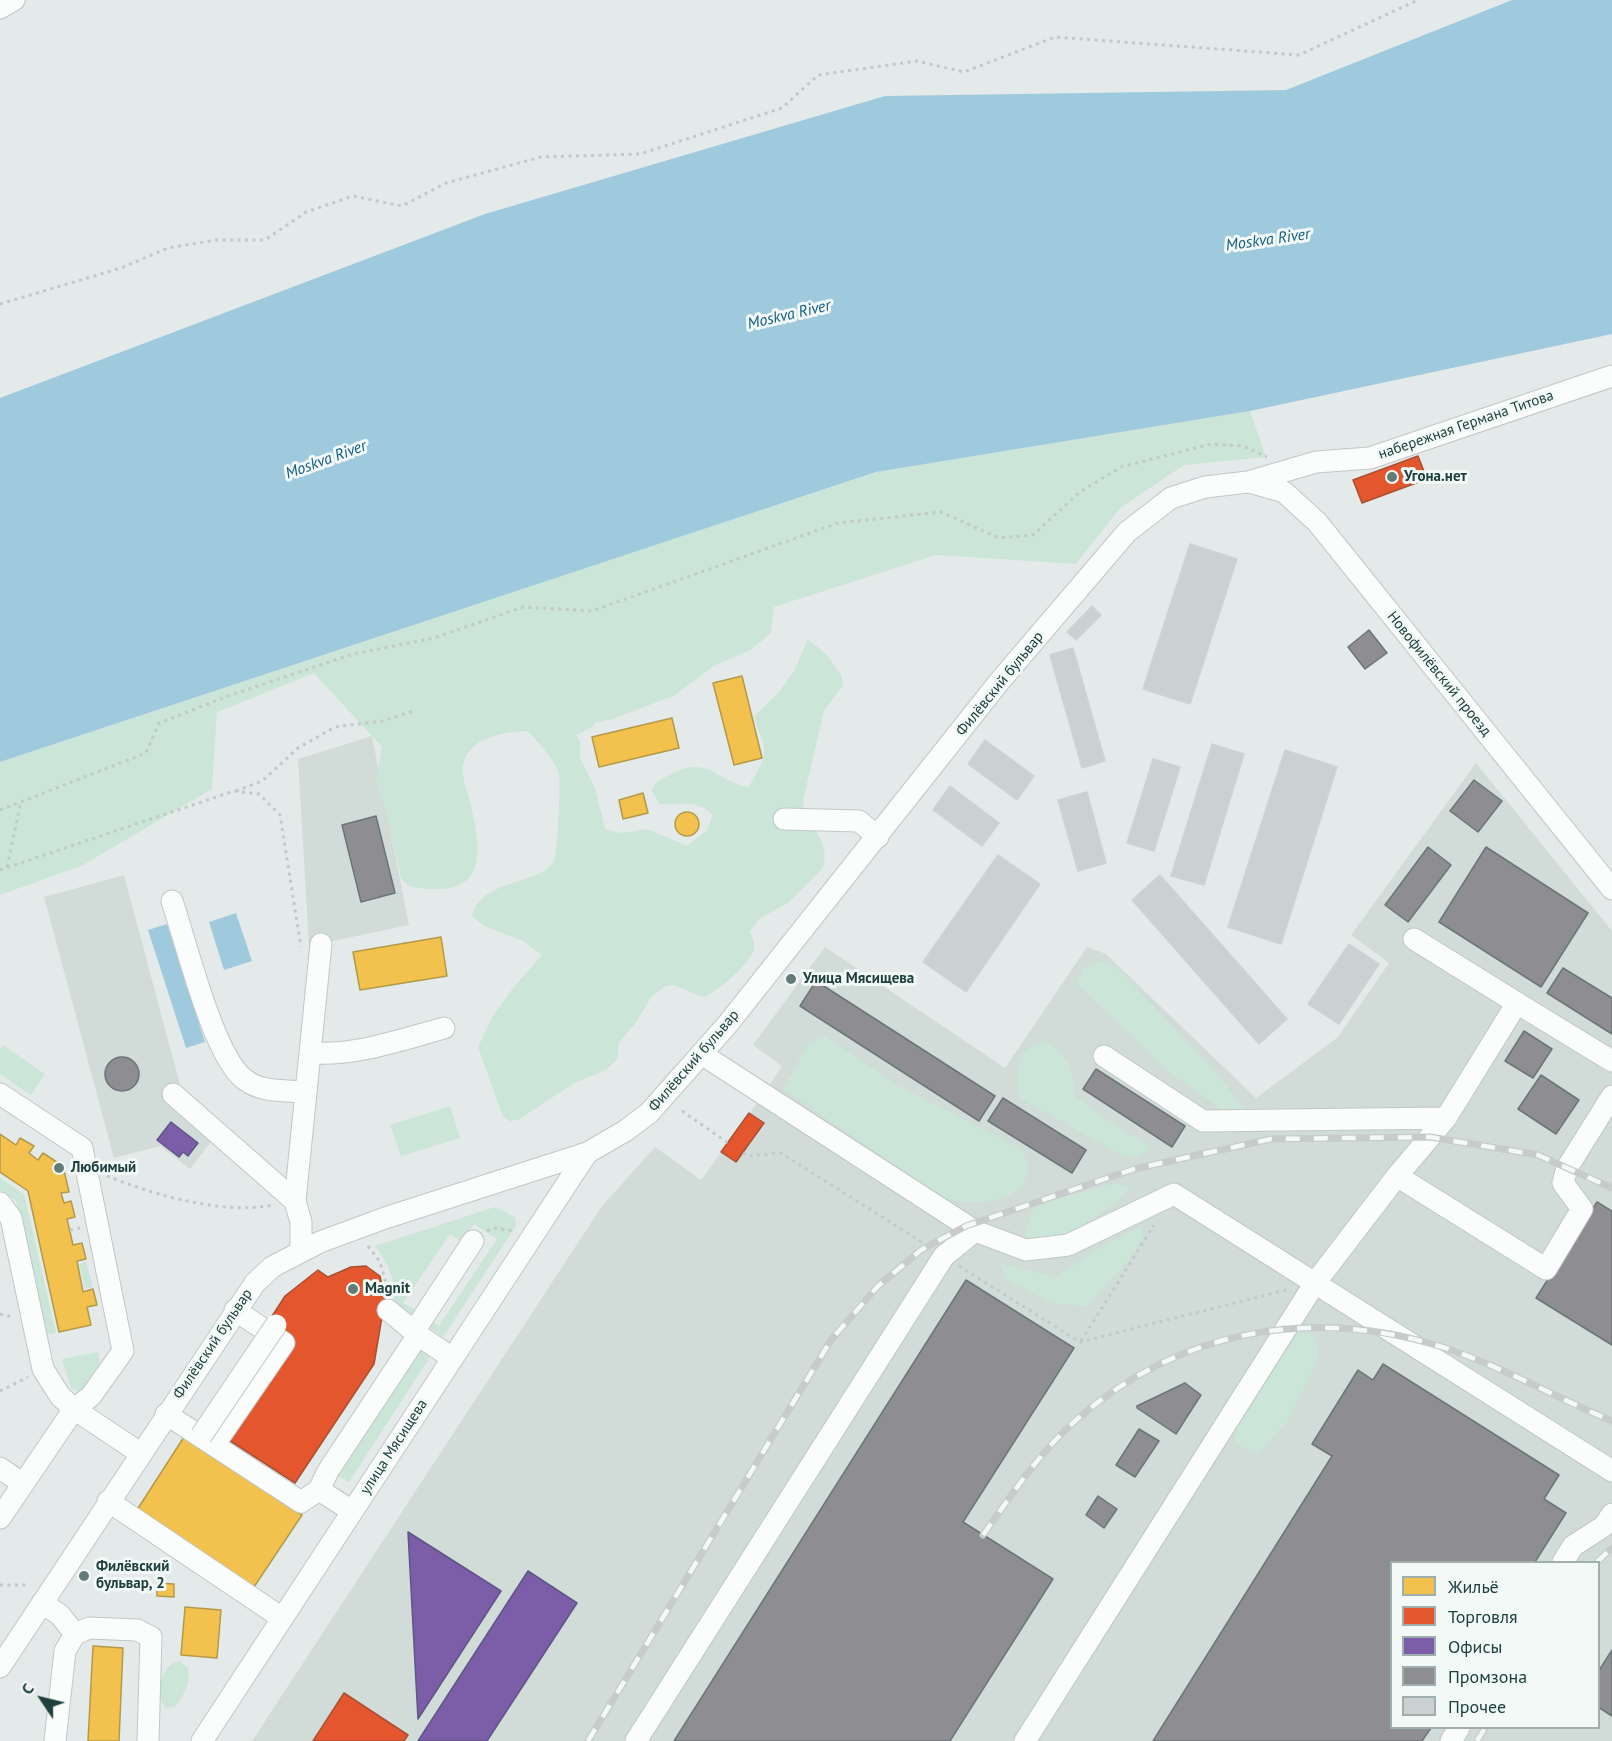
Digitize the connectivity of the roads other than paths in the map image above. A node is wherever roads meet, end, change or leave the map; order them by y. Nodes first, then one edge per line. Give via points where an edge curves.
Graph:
1 (14, 0) edge
2 (0, 8) edge
3 (1612, 376) edge
4 (1248, 482) junction
5 (784, 819) dead end
6 (878, 837) junction
7 (1612, 889) edge
8 (172, 901) dead end
9 (1414, 939) dead end
10 (321, 944) dead end
11 (1517, 1003) junction
12 (444, 1028) dead end
13 (310, 1053) junction
14 (703, 1054) junction
15 (1104, 1056) dead end
16 (1612, 1061) edge
17 (306, 1092) junction
18 (0, 1094) edge
19 (173, 1094) dead end
20 (1612, 1096) edge
21 (1446, 1118) junction
22 (587, 1153) junction
23 (1396, 1176) junction
24 (295, 1201) junction
25 (0, 1203) edge
26 (975, 1231) junction
27 (473, 1241) road end
28 (301, 1251) junction
29 (1315, 1283) junction
30 (235, 1310) junction
31 (388, 1310) road end
32 (276, 1325) dead end
33 (417, 1332) junction
34 (452, 1358) junction
35 (74, 1409) junction
36 (166, 1414) junction
37 (208, 1441) junction
38 (140, 1453) junction
39 (0, 1468) edge
40 (1612, 1471) edge
41 (23, 1484) junction
42 (319, 1490) junction
43 (108, 1502) junction
44 (352, 1511) junction
45 (1612, 1514) edge
46 (0, 1518) edge
47 (1564, 1561) edge
48 (42, 1603) junction
49 (282, 1618) junction
50 (75, 1634) junction
51 (0, 1667) edge
52 (55, 1741) edge
53 (148, 1741) edge
54 (202, 1741) edge
55 (636, 1741) edge
56 (1025, 1741) edge

1 - 2 street
3 - 4 street, набережная Германа Титова via 1370,458 1316,462
4 - 6 street, Филёвский бульвар via 1205,487 1171,498 1127,532 999,682
4 - 7 street, Новофилёвский проезд via 1284,492 1317,522
5 - 6 street via 859,821
6 - 14 street, Филёвский бульвар
8 - 17 street via 220,1049 227,1059 244,1080 262,1089
9 - 11 street
10 - 13 street
11 - 16 street
11 - 21 street
12 - 13 street via 380,1045 329,1054
13 - 17 street
14 - 22 street, Филёвский бульвар via 649,1113
14 - 26 street
15 - 21 street via 1203,1121
17 - 24 street
18 - 35 street via 82,1148 123,1351 91,1396
19 - 24 street
20 - 23 street via 1567,1168 1563,1182 1582,1209 1546,1269
21 - 23 street
22 - 28 street, Филёвский бульвар via 385,1218
22 - 34 street, улица Мясищева
23 - 29 street
24 - 28 street via 301,1221
25 - 35 street via 11,1218 43,1369 60,1396
26 - 29 street via 1026,1250 1068,1245 1174,1194
26 - 55 street via 944,1256
27 - 33 street
28 - 30 street, Филёвский бульвар via 272,1267
29 - 40 street
29 - 56 street
30 - 36 street, Филёвский бульвар
30 - 37 street via 284,1342
31 - 33 street
32 - 37 street, bridge
33 - 34 street
33 - 42 street
34 - 44 street, улица Мясищева
35 - 38 street
35 - 41 street
36 - 37 street
36 - 38 street, Филёвский бульвар
37 - 42 street via 301,1502
38 - 43 street, Филёвский бульвар
39 - 41 street
41 - 46 street
42 - 44 street
43 - 48 street, Филёвский бульвар
43 - 49 street
44 - 49 street, улица Мясищева
45 - 47 street via 1604,1526 1573,1546
48 - 50 street via 60,1615
48 - 51 street, Филёвский бульвар
49 - 54 street, улица Мясищева
50 - 52 street via 65,1651
50 - 53 street via 89,1628 137,1630 151,1636

